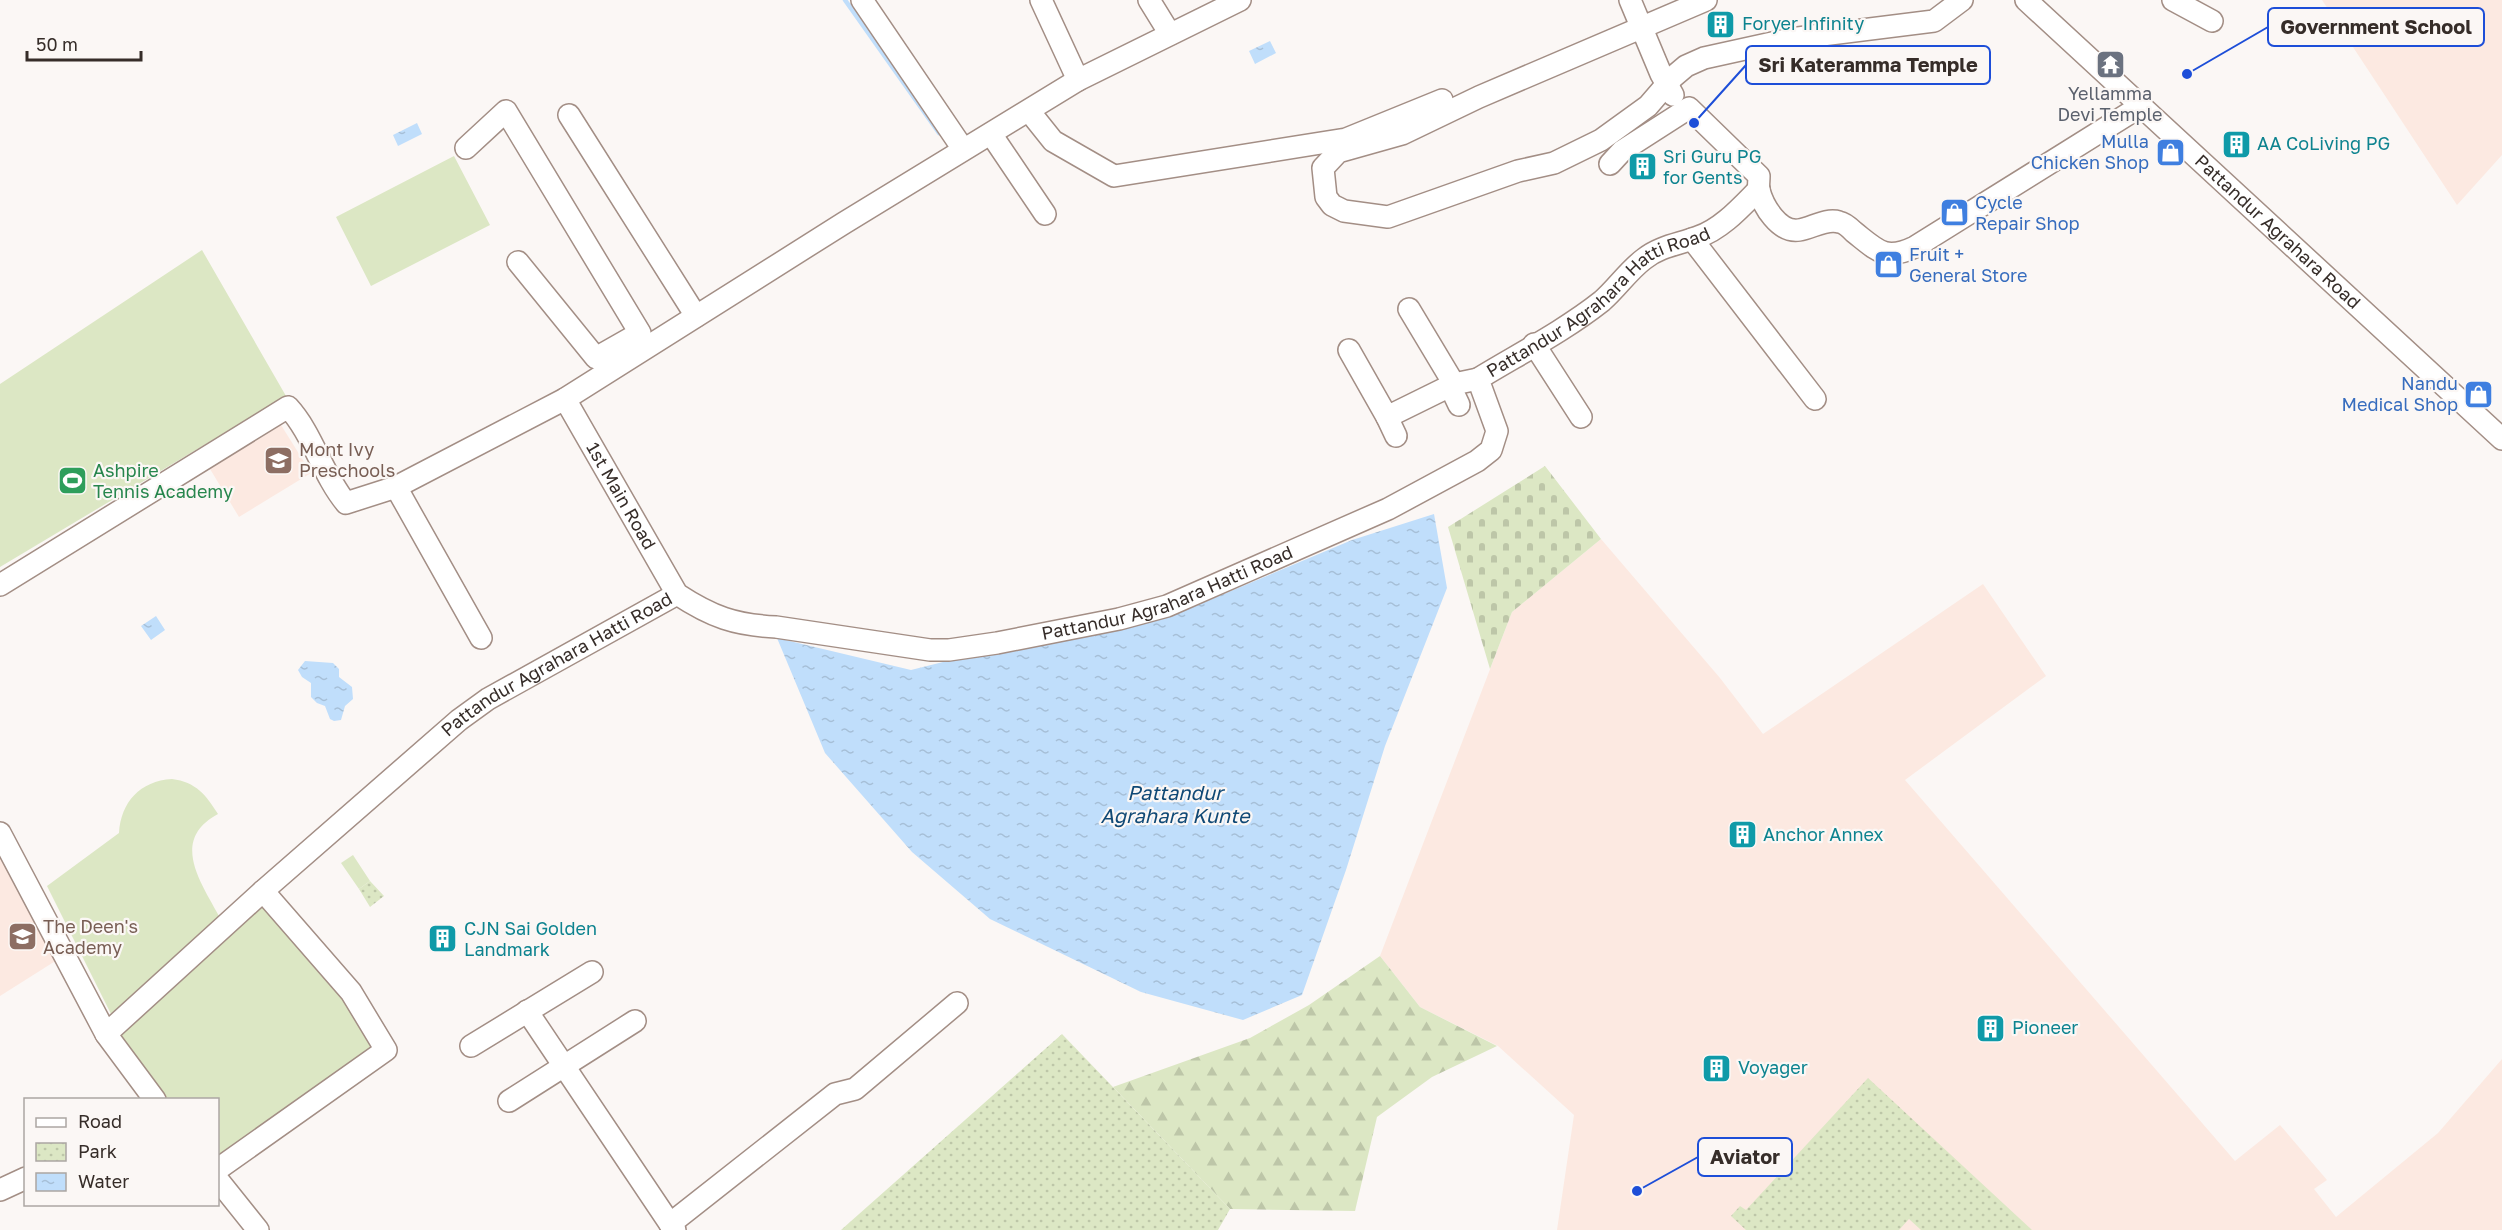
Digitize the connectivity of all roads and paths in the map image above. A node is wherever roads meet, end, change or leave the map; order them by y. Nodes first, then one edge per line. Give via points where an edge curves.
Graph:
1 (862, 0) edge
2 (1041, 0) edge
3 (1149, 0) edge
4 (1239, 0) edge
5 (1630, 0) edge
6 (1706, 0) edge
7 (1962, 0) edge
8 (2026, 0) edge
9 (2173, 0) edge
10 (2212, 21) dead end
11 (1642, 28) junction
12 (1170, 34) junction
13 (1515, 71) dead end
14 (1078, 80) junction
15 (1666, 85) junction
16 (2141, 106) junction
17 (1689, 108) junction
18 (1029, 111) junction
19 (569, 115) dead end
20 (991, 134) junction
21 (466, 148) dead end
22 (963, 149) junction
23 (1611, 164) dead end
24 (1759, 189) junction
25 (1045, 214) dead end
26 (1692, 239) junction
27 (518, 262) dead end
28 (1408, 309) dead end
29 (696, 316) junction
30 (1534, 344) junction
31 (1349, 350) dead end
32 (622, 353) junction
33 (1478, 379) junction
34 (1455, 392) junction
35 (565, 399) junction
36 (1815, 399) dead end
37 (1581, 417) dead end
38 (2502, 439) edge
39 (396, 488) junction
40 (0, 585) edge
41 (677, 594) junction
42 (481, 638) dead end
43 (0, 833) edge
44 (263, 891) junction
45 (592, 972) dead end
46 (957, 1003) dead end
47 (527, 1011) junction
48 (635, 1021) dead end
49 (106, 1034) junction
50 (471, 1046) dead end
51 (563, 1066) junction
52 (154, 1098) edge
53 (509, 1101) dead end
54 (219, 1168) edge
55 (24, 1179) edge
56 (219, 1181) edge
57 (0, 1190) edge
58 (673, 1227) edge
59 (258, 1230) edge

1 - 22 street
2 - 14 street
3 - 12 street
4 - 12 street
5 - 11 street
6 - 11 street
7 - 15 street via 1934,21 1790,39 1704,58 1686,66
8 - 16 street, Pattandur Agrahara Road
9 - 10 street
11 - 15 street
11 - 15 street via 1402,134 1338,152 1323,168 1326,197 1344,211 1388,217 1518,171 1554,163 1600,140 1648,106
12 - 14 street
13 - 18 street via 1346,139 1114,176 1053,141
14 - 18 street
15 - 17 street
16 - 24 street via 1915,247 1896,254 1877,251 1838,221 1798,230 1784,228 1773,217
16 - 38 street, Pattandur Agrahara Road
17 - 23 street via 1622,151
17 - 24 street via 1752,169 1758,176
18 - 20 street
19 - 29 street
20 - 22 street
20 - 25 street
21 - 32 street via 506,111 640,333
22 - 29 street
24 - 26 street, Pattandur Agrahara Hatti Road via 1730,217
26 - 30 street, Pattandur Agrahara Hatti Road via 1665,247 1642,260 1603,299
26 - 36 street
27 - 32 street via 596,358
28 - 34 street
29 - 32 street
30 - 33 street, Pattandur Agrahara Hatti Road
30 - 37 street
31 - 34 street via 1392,426
32 - 35 street
33 - 34 street
33 - 41 street, Pattandur Agrahara Hatti Road via 1497,431 1491,450 1477,461 1388,508 1167,606 1119,619 997,643 930,650 734,623 699,609
35 - 39 street
35 - 41 street, 1st Main Road
39 - 40 street via 346,503 288,407
39 - 42 street
41 - 44 street, Pattandur Agrahara Hatti Road via 496,695 459,720
43 - 49 street
44 - 49 street, Pattandur Agrahara Hatti Road
44 - 54 street via 351,992 386,1050
45 - 47 street
46 - 58 street via 855,1089 835,1094
47 - 50 street
47 - 51 street
48 - 51 street
49 - 52 street
51 - 53 street
51 - 58 street
55 - 57 street
56 - 59 street

